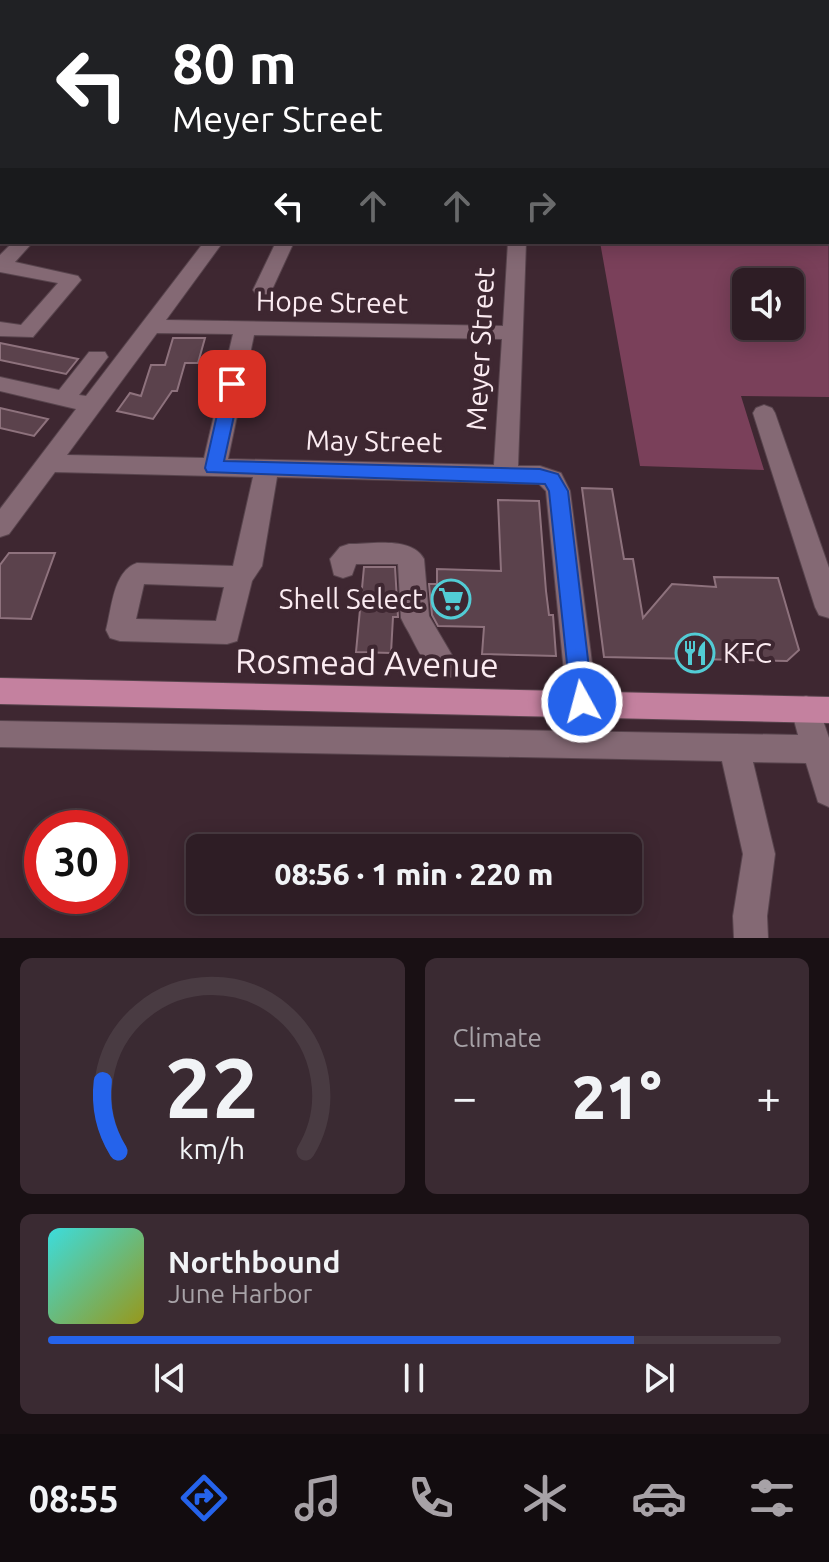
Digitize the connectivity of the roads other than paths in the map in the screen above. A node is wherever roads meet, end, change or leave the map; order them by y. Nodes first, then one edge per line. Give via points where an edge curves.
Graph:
1 (22, 244) edge
2 (212, 244) edge
3 (284, 244) edge
4 (517, 244) edge
5 (1, 266) edge
6 (263, 290) dead end
7 (150, 326) junction
8 (245, 328) junction
9 (0, 329) edge
10 (513, 333) junction
11 (97, 357) dead end
12 (0, 384) edge
13 (64, 399) junction
14 (92, 405) junction
15 (764, 413) dead end
16 (49, 463) junction
17 (214, 468) junction
18 (266, 469) junction
19 (506, 474) junction
20 (0, 527) edge
21 (343, 568) dead end
22 (240, 577) dead end
23 (829, 607) edge
24 (445, 667) dead end
25 (0, 691) edge
26 (266, 697) junction
27 (582, 702) junction
28 (817, 709) edge
29 (0, 734) edge
30 (261, 737) junction
31 (734, 747) junction
32 (817, 749) junction
33 (829, 792) edge
34 (751, 938) edge

1 - 5 street
2 - 7 street
3 - 6 street
4 - 10 street, Meyer Street
5 - 9 street via 71,281 26,332
7 - 8 street, Hope Street
7 - 14 street
8 - 10 street, Hope Street
8 - 17 street
10 - 19 street, Meyer Street
11 - 13 street
12 - 13 street
13 - 14 street
14 - 16 street
15 - 23 street
16 - 17 street, May Street
16 - 20 street
17 - 18 street, May Street
18 - 19 street, May Street
18 - 22 street via 249,566
19 - 27 street via 540,475 556,484
21 - 24 street via 349,554 401,554 411,559 415,618
25 - 26 main road, Rosmead Avenue
26 - 27 main road, Rosmead Avenue
26 - 30 street
27 - 28 main road, Rosmead Avenue
28 - 32 street
29 - 30 street
30 - 31 street
31 - 32 street
31 - 34 street via 759,854 748,911
32 - 33 street

